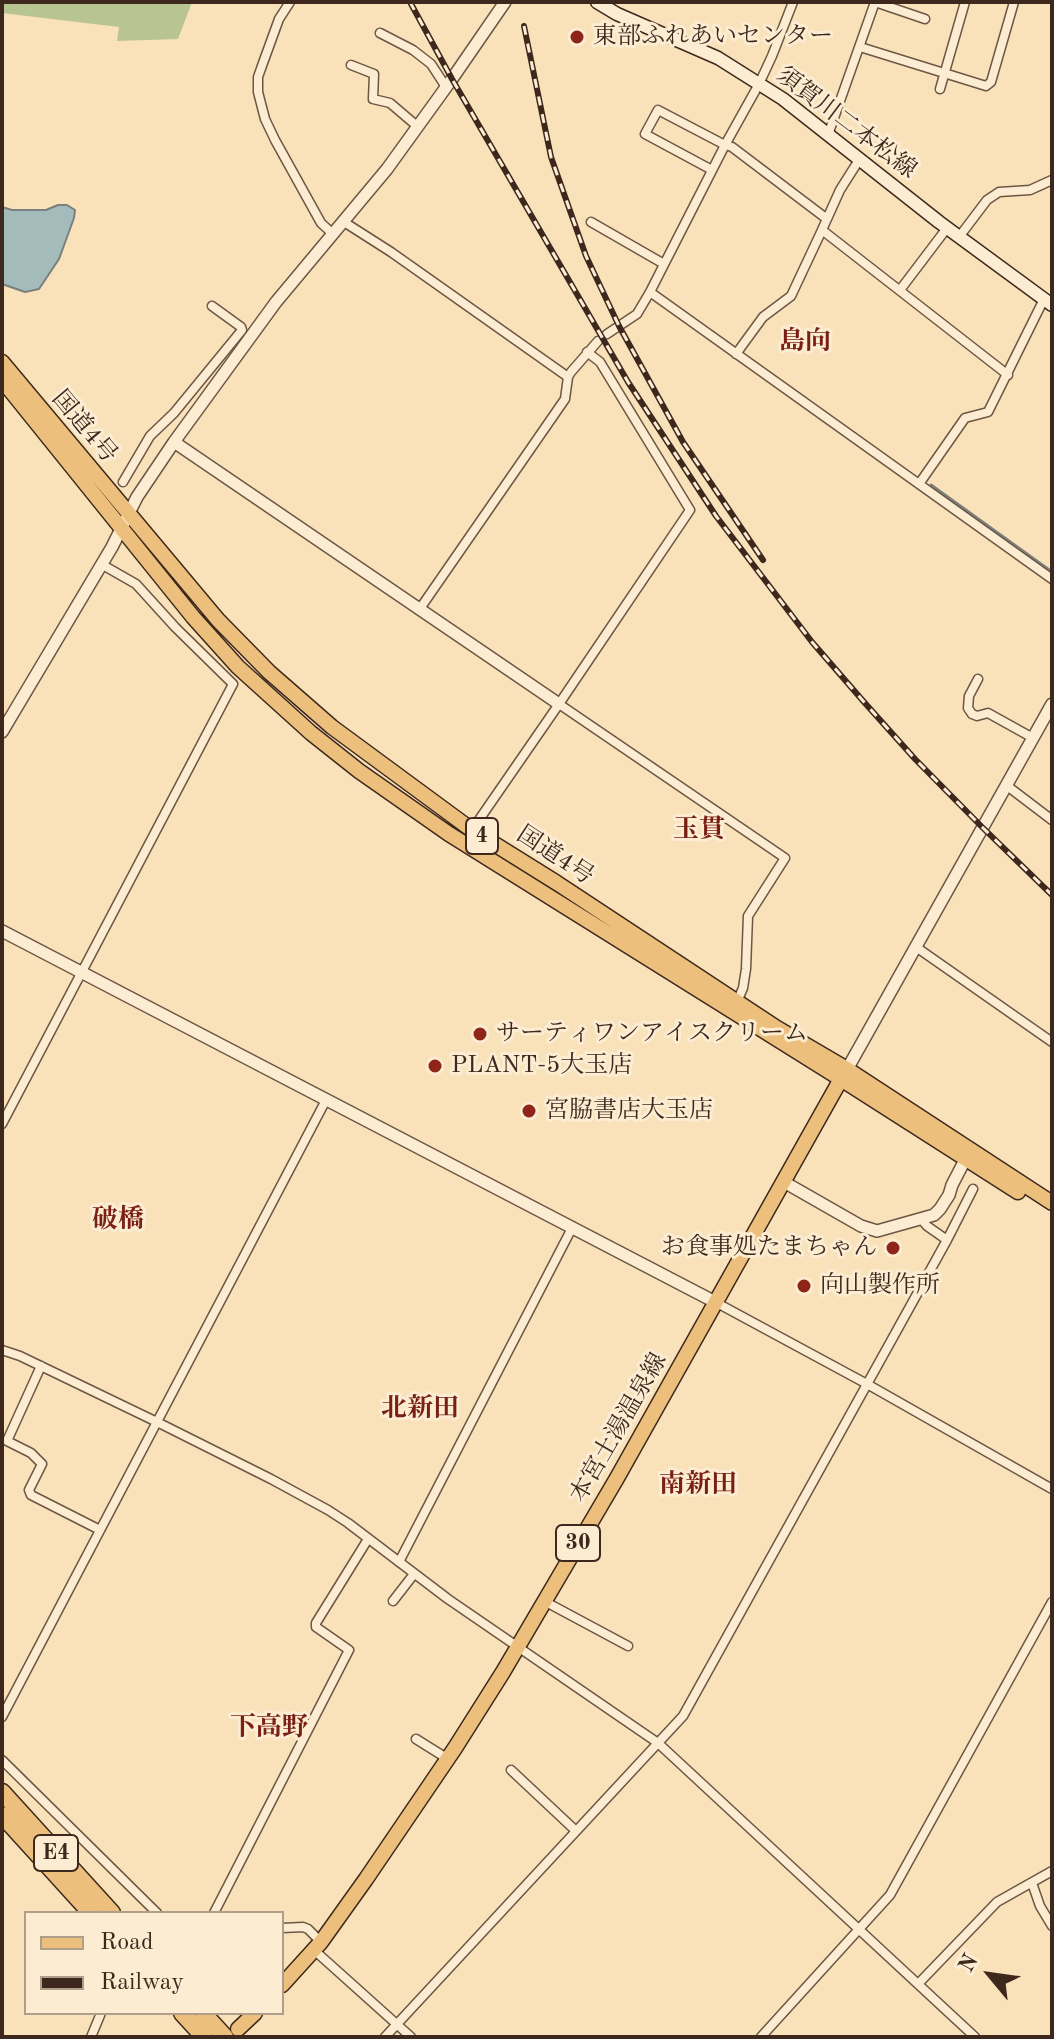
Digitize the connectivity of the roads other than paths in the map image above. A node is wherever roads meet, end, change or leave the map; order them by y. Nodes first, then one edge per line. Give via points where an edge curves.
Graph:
1 (290, 2) edge
2 (505, 2) edge
3 (597, 2) edge
4 (793, 2) edge
5 (875, 2) edge
6 (965, 2) edge
7 (1014, 2) edge
8 (925, 19) dead end
9 (380, 33) dead end
10 (860, 47) junction
11 (351, 65) dead end
12 (945, 74) junction
13 (759, 84) junction
14 (446, 87) junction
15 (940, 89) dead end
16 (417, 126) junction
17 (828, 135) junction
18 (725, 145) junction
19 (859, 160) junction
20 (712, 170) junction
21 (1052, 180) edge
22 (827, 219) junction
23 (344, 222) junction
24 (591, 222) dead end
25 (947, 228) junction
26 (822, 230) junction
27 (333, 234) junction
28 (959, 237) junction
29 (664, 264) junction
30 (900, 290) junction
31 (650, 292) junction
32 (1048, 302) edge
33 (212, 306) dead end
34 (607, 334) dead end
35 (598, 341) dead end
36 (587, 352) junction
37 (736, 354) junction
38 (2, 362) edge
39 (1008, 375) junction
40 (568, 377) junction
41 (2, 380) edge
42 (165, 422) junction
43 (177, 438) junction
44 (123, 482) dead end
45 (919, 484) junction
46 (129, 513) junction
47 (121, 527) junction
48 (101, 564) junction
49 (1052, 579) edge
50 (419, 610) junction
51 (978, 679) dead end
52 (559, 704) junction
53 (1052, 704) edge
54 (2, 732) edge
55 (1033, 738) junction
56 (1006, 785) junction
57 (1052, 820) edge
58 (472, 830) junction
59 (2, 931) edge
60 (916, 947) junction
61 (82, 973) junction
62 (737, 1002) junction
63 (1052, 1042) edge
64 (844, 1074) junction
65 (326, 1100) junction
66 (2, 1124) edge
67 (965, 1160) junction
68 (784, 1182) junction
69 (973, 1189) dead end
70 (1052, 1203) edge
71 (1052, 1214) edge
72 (921, 1219) junction
73 (572, 1228) junction
74 (947, 1240) junction
75 (717, 1303) junction
76 (2, 1350) edge
77 (41, 1366) junction
78 (867, 1384) junction
79 (157, 1422) junction
80 (1052, 1489) edge
81 (100, 1530) junction
82 (368, 1539) junction
83 (399, 1562) junction
84 (414, 1574) junction
85 (393, 1601) dead end
86 (544, 1601) junction
87 (1052, 1602) edge
88 (517, 1645) junction
89 (628, 1646) dead end
90 (2, 1717) edge
91 (416, 1739) dead end
92 (658, 1743) junction
93 (448, 1759) junction
94 (2, 1760) edge
95 (511, 1770) dead end
96 (2, 1792) edge
97 (2, 1815) edge
98 (576, 1831) junction
99 (1052, 1871) edge
100 (1032, 1883) junction
101 (89, 1911) edge
102 (110, 1911) edge
103 (155, 1911) edge
104 (215, 1911) edge
105 (1052, 1926) edge
106 (284, 1928) edge
107 (860, 1931) junction
108 (318, 1946) junction
109 (284, 1983) edge
110 (918, 1984) junction
111 (100, 2015) edge
112 (184, 2015) edge
113 (206, 2015) edge
114 (253, 2015) edge
115 (397, 2024) junction
116 (232, 2033) edge
117 (91, 2037) edge
118 (204, 2037) edge
119 (385, 2037) edge
120 (411, 2037) edge
121 (761, 2037) edge
122 (975, 2037) edge

1 - 27 street via 267,51 258,92 275,140 321,223
2 - 14 street
3 - 13 main road, 須賀川二本松線 via 718,58
4 - 13 street
5 - 8 street
5 - 10 street
6 - 12 street
7 - 12 street via 990,84
9 - 14 street via 431,64
10 - 12 street
10 - 17 street
11 - 16 street via 374,74 373,99 390,103
12 - 15 street
13 - 17 main road, 須賀川二本松線
13 - 18 street
14 - 16 street
16 - 23 street
17 - 19 main road, 須賀川二本松線
18 - 20 street
18 - 20 street via 658,110 645,134
18 - 22 street
19 - 22 street
19 - 25 main road, 須賀川二本松線
20 - 29 street
21 - 28 street via 1030,190 999,192
22 - 26 street
23 - 27 street
23 - 40 street
24 - 29 street
25 - 28 main road, 須賀川二本松線
25 - 30 street
26 - 30 street
26 - 37 street via 791,296 763,317
27 - 43 street
28 - 32 main road, 須賀川二本松線
29 - 31 street
30 - 39 street
31 - 34 street via 637,314
31 - 37 street
32 - 39 street
33 - 42 street via 242,330
35 - 36 street
36 - 40 street
36 - 52 street via 600,362 690,510
37 - 45 street
38 - 46 main road, 国道4号 / 4
39 - 45 street via 988,412 965,418
40 - 50 street via 565,399
41 - 47 main road, 国道4号 / 4
42 - 43 street
42 - 44 street via 150,436
43 - 46 street
43 - 50 street
45 - 49 street
46 - 47 street
46 - 58 main road, 国道4号 / 4 via 269,672 332,727
47 - 48 street
47 - 64 main road, 国道4号 / 4 via 238,667 359,771 449,834
48 - 54 street
48 - 61 street via 136,584 233,684
50 - 52 street
51 - 55 street via 969,696 972,714 988,713
52 - 58 street
52 - 62 street via 785,858 748,916 746,969
53 - 55 street
55 - 56 street
56 - 57 street
56 - 60 street
58 - 62 main road, 国道4号 / 4
59 - 61 street
60 - 63 street
60 - 64 street
61 - 65 street
61 - 66 street
62 - 64 main road, 国道4号 / 4
64 - 67 main road, 国道4号 / 4
64 - 68 main road, 本宮土湯温泉線 / 30
64 - 70 main road, 国道4号 / 4
65 - 73 street
65 - 79 street
67 - 71 main road, 国道4号 / 4
67 - 72 street via 940,1209
68 - 72 street via 869,1229
68 - 75 main road, 本宮土湯温泉線 / 30
69 - 74 street
72 - 74 street
73 - 75 street
73 - 83 street
74 - 78 street
75 - 78 street
75 - 86 main road, 本宮土湯温泉線 / 30
76 - 77 street
77 - 79 street
77 - 81 street via 7,1441 42,1464 31,1495
78 - 80 street
78 - 92 street via 683,1716
79 - 81 street
79 - 82 street via 328,1510
81 - 90 street
82 - 83 street
82 - 104 street via 316,1623 349,1650
83 - 84 street
84 - 85 street
84 - 88 street
86 - 88 main road, 本宮土湯温泉線 / 30
86 - 89 street
87 - 107 street via 890,1895
88 - 92 street
88 - 93 main road, 本宮土湯温泉線 / 30
91 - 93 street
92 - 98 street
92 - 107 street
93 - 108 main road, 本宮土湯温泉線 / 30
94 - 103 street
95 - 98 street
96 - 102 highway, E4
97 - 101 highway, E4
98 - 115 street
99 - 100 street
100 - 105 street
100 - 110 street via 997,1902
106 - 108 street via 308,1929
107 - 110 street
107 - 121 street
108 - 109 main road, 本宮土湯温泉線 / 30
108 - 115 street
110 - 122 street
111 - 117 street
112 - 118 highway
113 - 116 highway
114 - 116 main road
115 - 119 street
115 - 120 street

